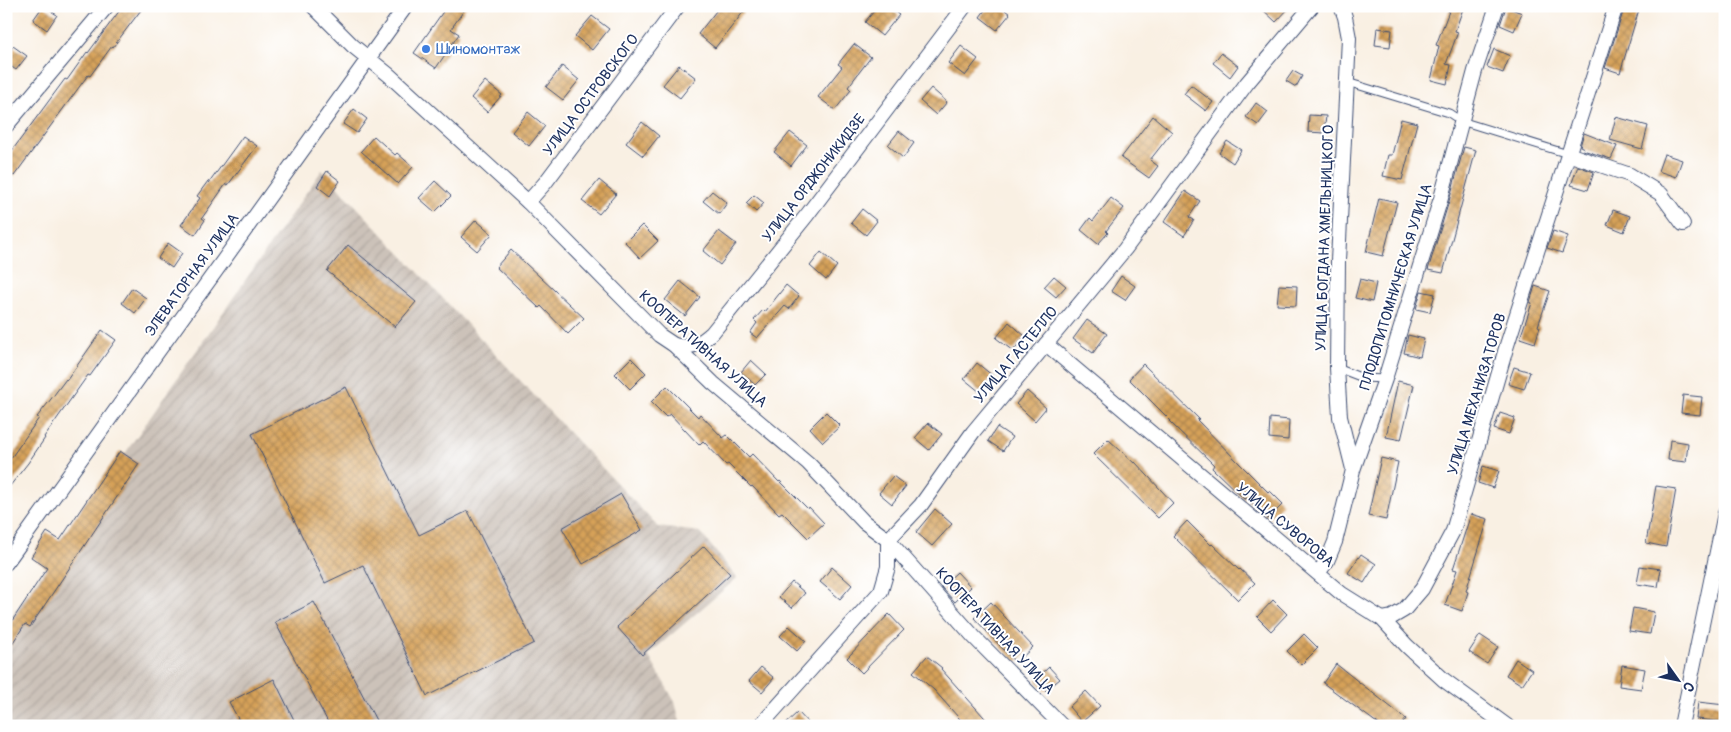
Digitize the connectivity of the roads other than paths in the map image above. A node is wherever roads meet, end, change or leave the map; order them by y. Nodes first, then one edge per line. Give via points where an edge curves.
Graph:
1 (107, 6) edge
2 (313, 6) edge
3 (406, 6) edge
4 (678, 6) edge
5 (965, 6) edge
6 (1312, 6) edge
7 (1340, 6) edge
8 (1497, 6) edge
9 (1616, 6) edge
10 (367, 58) junction
11 (1347, 82) junction
12 (1461, 121) junction
13 (6, 126) edge
14 (1568, 154) junction
15 (528, 202) junction
16 (1683, 224) dead end
17 (1046, 344) junction
18 (674, 345) junction
19 (1338, 368) junction
20 (1385, 380) junction
21 (1353, 470) junction
22 (1725, 513) edge
23 (888, 540) junction
24 (6, 563) edge
25 (1318, 573) junction
26 (1382, 619) junction
27 (760, 726) edge
28 (1062, 726) edge
29 (1507, 726) edge
30 (1682, 726) edge

1 - 13 street
2 - 10 street, КООПЕРАТИВНАЯ УЛИЦА
3 - 10 street, ЭЛЕВАТОРНАЯ УЛИЦА
4 - 15 street, УЛИЦА ОСТРОВСКОГО
5 - 18 street, УЛИЦА ОРДЖОНИКИДЗЕ via 807,215 712,333 689,348
6 - 17 street, УЛИЦА ГАСТЕЛЛО via 1247,83 1125,249
7 - 11 street, УЛИЦА БОГДАНА ХМЕЛЬНИЦКОГО via 1349,38
8 - 12 street, ПЛОДОПИТОМНИЧЕСКАЯ УЛИЦА
9 - 14 street, УЛИЦА МЕХАНИЗАТОРОВ
10 - 15 street, КООПЕРАТИВНАЯ УЛИЦА via 390,74
10 - 24 street, ЭЛЕВАТОРНАЯ УЛИЦА
11 - 12 lane via 1448,113
11 - 19 street, УЛИЦА БОГДАНА ХМЕЛЬНИЦКОГО via 1338,261
12 - 14 lane
12 - 20 street, ПЛОДОПИТОМНИЧЕСКАЯ УЛИЦА
14 - 16 street via 1630,175 1661,194
14 - 26 street, УЛИЦА МЕХАНИЗАТОРОВ via 1507,345 1453,532 1422,589 1404,610
15 - 18 street, КООПЕРАТИВНАЯ УЛИЦА via 659,334
17 - 23 street, УЛИЦА ГАСТЕЛЛО via 973,432 921,505
17 - 25 street, УЛИЦА СУВОРОВА
18 - 23 street, КООПЕРАТИВНАЯ УЛИЦА via 713,383 808,463 864,522
19 - 20 lane via 1363,378
19 - 21 street, УЛИЦА БОГДАНА ХМЕЛЬНИЦКОГО via 1340,416
20 - 21 street, ПЛОДОПИТОМНИЧЕСКАЯ УЛИЦА
21 - 25 street, ПЛОДОПИТОМНИЧЕСКАЯ УЛИЦА via 1336,542
22 - 30 street
23 - 27 street via 888,567 881,591
23 - 28 street, КООПЕРАТИВНАЯ УЛИЦА via 974,636
25 - 26 street, УЛИЦА СУВОРОВА via 1342,594
26 - 29 street, УЛИЦА СУВОРОВА via 1444,680

